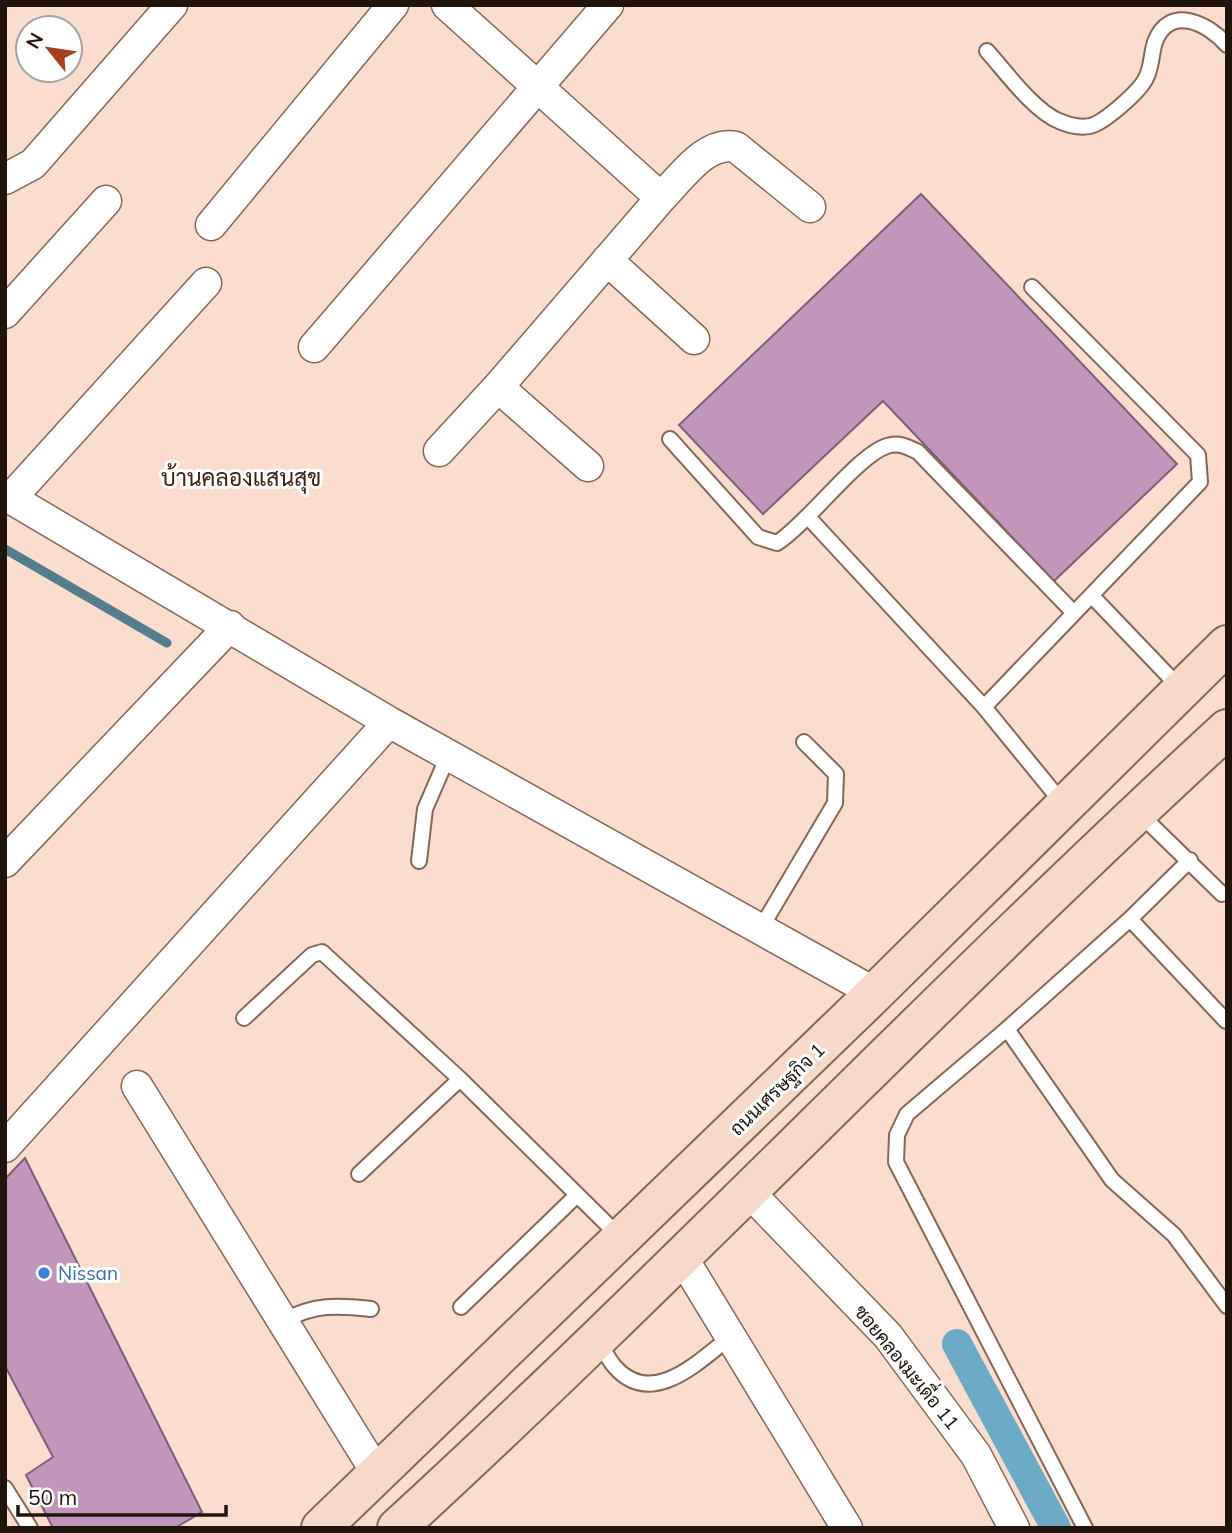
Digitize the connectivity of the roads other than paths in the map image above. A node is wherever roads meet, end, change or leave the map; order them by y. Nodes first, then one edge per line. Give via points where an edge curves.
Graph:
1 (172, 5) edge
2 (393, 5) edge
3 (447, 5) edge
4 (608, 5) edge
5 (1227, 45) edge
6 (987, 51) dead end
7 (538, 86) junction
8 (5, 179) edge
9 (661, 198) junction
10 (106, 201) dead end
11 (810, 207) dead end
12 (211, 225) dead end
13 (607, 260) junction
14 (206, 283) dead end
15 (1032, 287) dead end
16 (5, 313) edge
17 (694, 339) dead end
18 (314, 347) dead end
19 (498, 387) junction
20 (670, 439) dead end
21 (439, 451) dead end
22 (588, 466) dead end
23 (8, 497) edge
24 (809, 518) junction
25 (1092, 596) junction
26 (1074, 613) junction
27 (230, 626) junction
28 (1227, 645) edge
29 (1182, 690) junction
30 (984, 707) junction
31 (389, 722) junction
32 (1227, 729) edge
33 (804, 742) dead end
34 (449, 756) junction
35 (1065, 806) junction
36 (1137, 811) junction
37 (1190, 860) junction
38 (419, 861) dead end
39 (5, 862) edge
40 (1222, 894) dead end
41 (1130, 919) junction
42 (761, 928) junction
43 (875, 993) junction
44 (244, 1018) dead end
45 (1226, 1021) edge
46 (1007, 1029) junction
47 (460, 1079) junction
48 (137, 1086) dead end
49 (5, 1147) edge
50 (359, 1174) dead end
51 (749, 1192) junction
52 (576, 1196) junction
53 (622, 1239) junction
54 (682, 1257) junction
55 (1227, 1306) edge
56 (461, 1307) dead end
57 (371, 1309) dead end
58 (283, 1321) junction
59 (597, 1338) junction
60 (729, 1338) junction
61 (410, 1445) junction
62 (378, 1475) junction
63 (447, 1482) junction
64 (5, 1488) edge
65 (30, 1528) edge
66 (321, 1528) edge
67 (397, 1528) edge
68 (847, 1528) edge
69 (1014, 1528) edge
70 (1086, 1528) edge

1 - 8 street via 33,164
2 - 12 street
3 - 7 street
4 - 7 street
5 - 6 lane via 1205,25 1188,19 1168,24 1156,41 1145,82 1093,126 1076,127 1056,121 1040,108
7 - 9 street
7 - 18 street
9 - 11 street via 710,149 724,144 736,147
9 - 13 street
10 - 16 street
13 - 17 street
13 - 19 street
14 - 23 street
15 - 25 lane via 1198,455 1201,467 1200,482
19 - 21 street
19 - 22 street
20 - 24 lane via 758,537 777,544
23 - 27 street
24 - 26 lane via 871,455 901,444 918,452
24 - 30 lane
25 - 26 lane
25 - 29 lane
26 - 30 lane
27 - 31 street
27 - 39 street
28 - 29 main road, ถนนเศรษฐกิจ 1
29 - 35 main road, ถนนเศรษฐกิจ 1
30 - 35 lane
31 - 34 street
31 - 49 street
32 - 36 main road
33 - 42 lane via 835,774 835,803
34 - 38 lane via 425,808
34 - 42 street
35 - 43 main road, ถนนเศรษฐกิจ 1
36 - 37 lane
36 - 51 main road
37 - 40 lane
37 - 41 lane
41 - 45 lane
41 - 46 lane
42 - 43 street
43 - 53 main road, ถนนเศรษฐกิจ 1
44 - 47 lane via 312,955 322,952
46 - 55 lane via 1112,1181 1174,1235
46 - 70 lane via 907,1114 897,1135 896,1162
47 - 50 lane
47 - 52 lane
48 - 58 street
51 - 54 main road
51 - 69 street, ซอยคลองมะเดื่อ 11 via 895,1346 976,1455
52 - 53 lane
52 - 56 lane
53 - 61 main road, ถนนเศรษฐกิจ 1
54 - 59 main road
54 - 60 street
57 - 58 lane via 318,1306
58 - 62 street
59 - 60 lane via 615,1367 654,1384 679,1376
59 - 63 main road
60 - 68 street
61 - 62 main road, ถนนเศรษฐกิจ 1
61 - 63 main road
62 - 66 main road, ถนนเศรษฐกิจ 1
63 - 67 main road
64 - 65 lane

